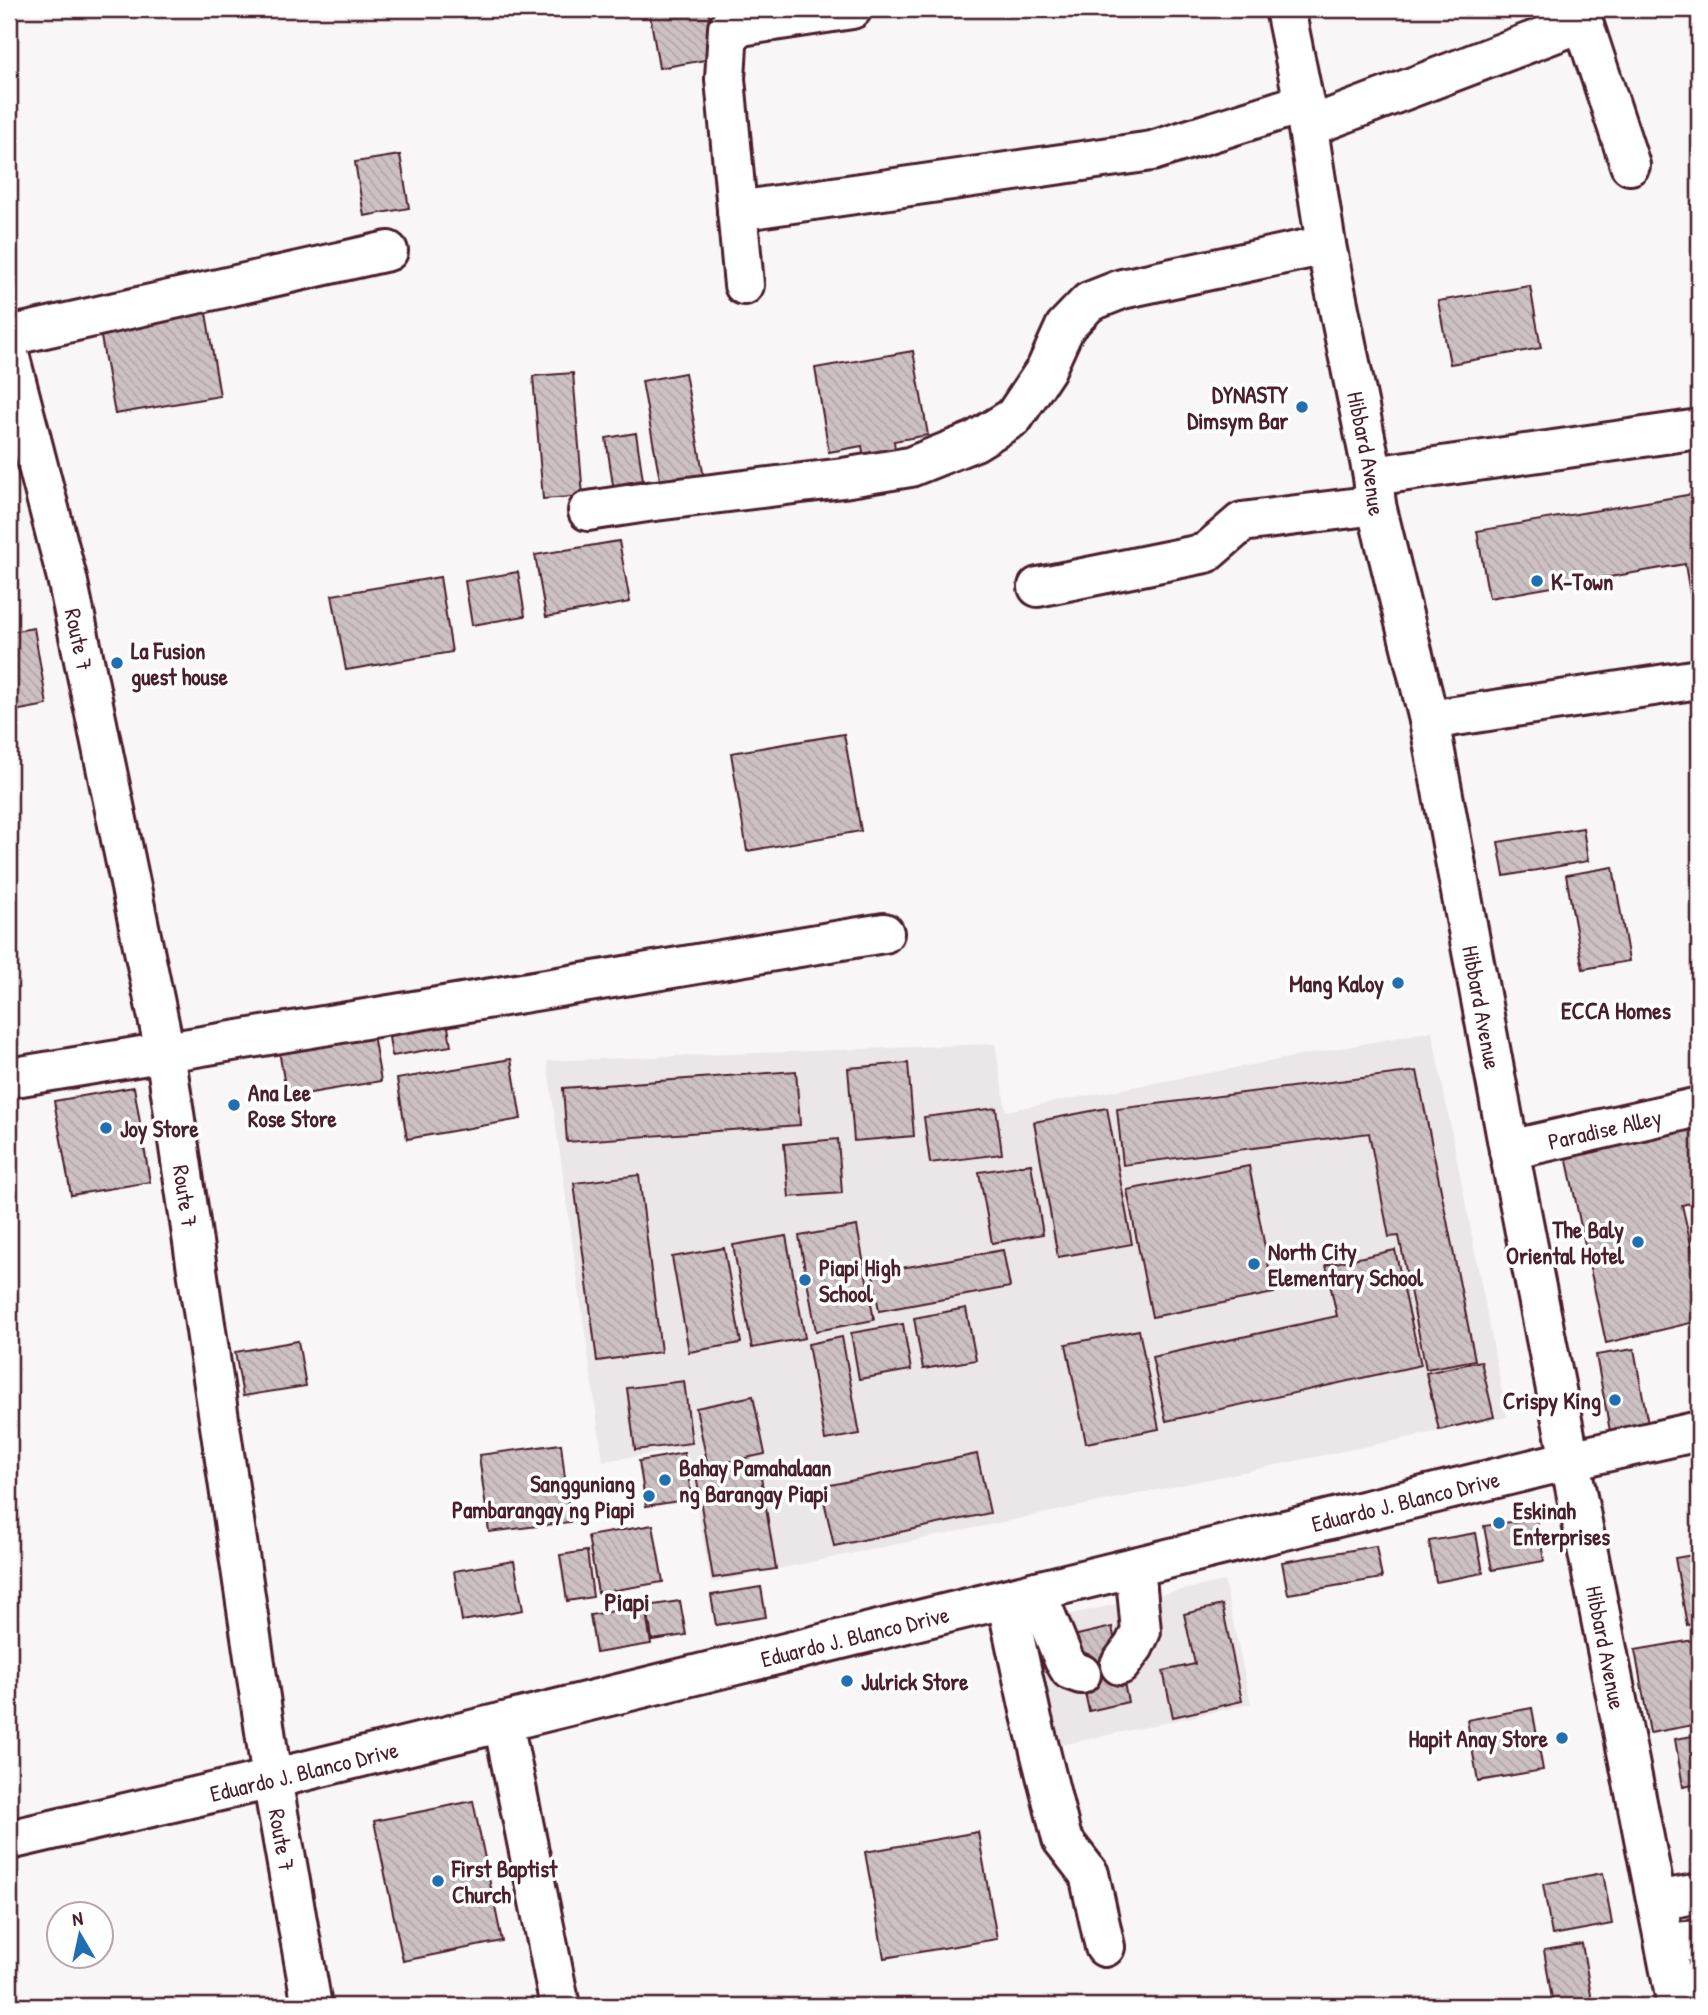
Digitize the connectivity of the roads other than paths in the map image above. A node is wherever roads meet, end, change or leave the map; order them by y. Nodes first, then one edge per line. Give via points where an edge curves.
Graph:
1 (852, 9) edge
2 (1285, 9) edge
3 (1578, 15) edge
4 (1306, 115) junction
5 (1630, 165) dead end
6 (737, 211) junction
7 (1326, 245) junction
8 (388, 251) dead end
9 (744, 285) dead end
10 (9, 336) edge
11 (9, 354) edge
12 (16, 412) edge
13 (1699, 429) edge
14 (1374, 490) junction
15 (588, 511) dead end
16 (1038, 587) dead end
17 (1699, 679) edge
18 (1429, 720) junction
19 (884, 933) dead end
20 (165, 1052) junction
21 (9, 1078) edge
22 (1699, 1107) edge
23 (1509, 1150) junction
24 (1699, 1431) edge
25 (1570, 1460) junction
26 (1135, 1567) junction
27 (1021, 1595) junction
28 (1120, 1664) dead end
29 (1081, 1674) dead end
30 (503, 1722) junction
31 (272, 1779) junction
32 (9, 1840) edge
33 (1699, 1893) edge
34 (1658, 1901) junction
35 (1682, 1941) edge
36 (1105, 1947) dead end
37 (312, 2006) edge
38 (560, 2006) edge
39 (1677, 2006) edge

1 - 6 street via 728,28 725,79
2 - 4 street, Hibbard Avenue
3 - 4 street
3 - 5 street
4 - 6 street via 1152,151
4 - 7 street, Hibbard Avenue
6 - 9 street
7 - 14 street, Hibbard Avenue
7 - 15 street via 1122,289 1089,302 1066,327 1046,369 1014,417 975,441 910,467
8 - 10 street
11 - 12 street, Route 7
12 - 20 street, Route 7 via 67,578
13 - 14 street
14 - 16 street via 1242,522 1206,553
14 - 18 street, Hibbard Avenue
17 - 18 street
18 - 23 street, Hibbard Avenue
19 - 20 street
20 - 21 street
20 - 31 street, Route 7
22 - 23 street, Paradise Alley
23 - 25 street, Hibbard Avenue
24 - 25 street, Eduardo J. Blanco Drive
25 - 26 street, Eduardo J. Blanco Drive
25 - 34 street, Hibbard Avenue
26 - 27 street, Eduardo J. Blanco Drive
26 - 28 street via 1141,1631
27 - 29 street via 1070,1670
27 - 30 street, Eduardo J. Blanco Drive
27 - 36 street via 1031,1715 1062,1839 1089,1874
30 - 31 street, Eduardo J. Blanco Drive
30 - 38 street
31 - 32 street, Eduardo J. Blanco Drive
31 - 37 street, Route 7
33 - 34 street
34 - 35 street, Hibbard Avenue
35 - 39 street, Hibbard Avenue

